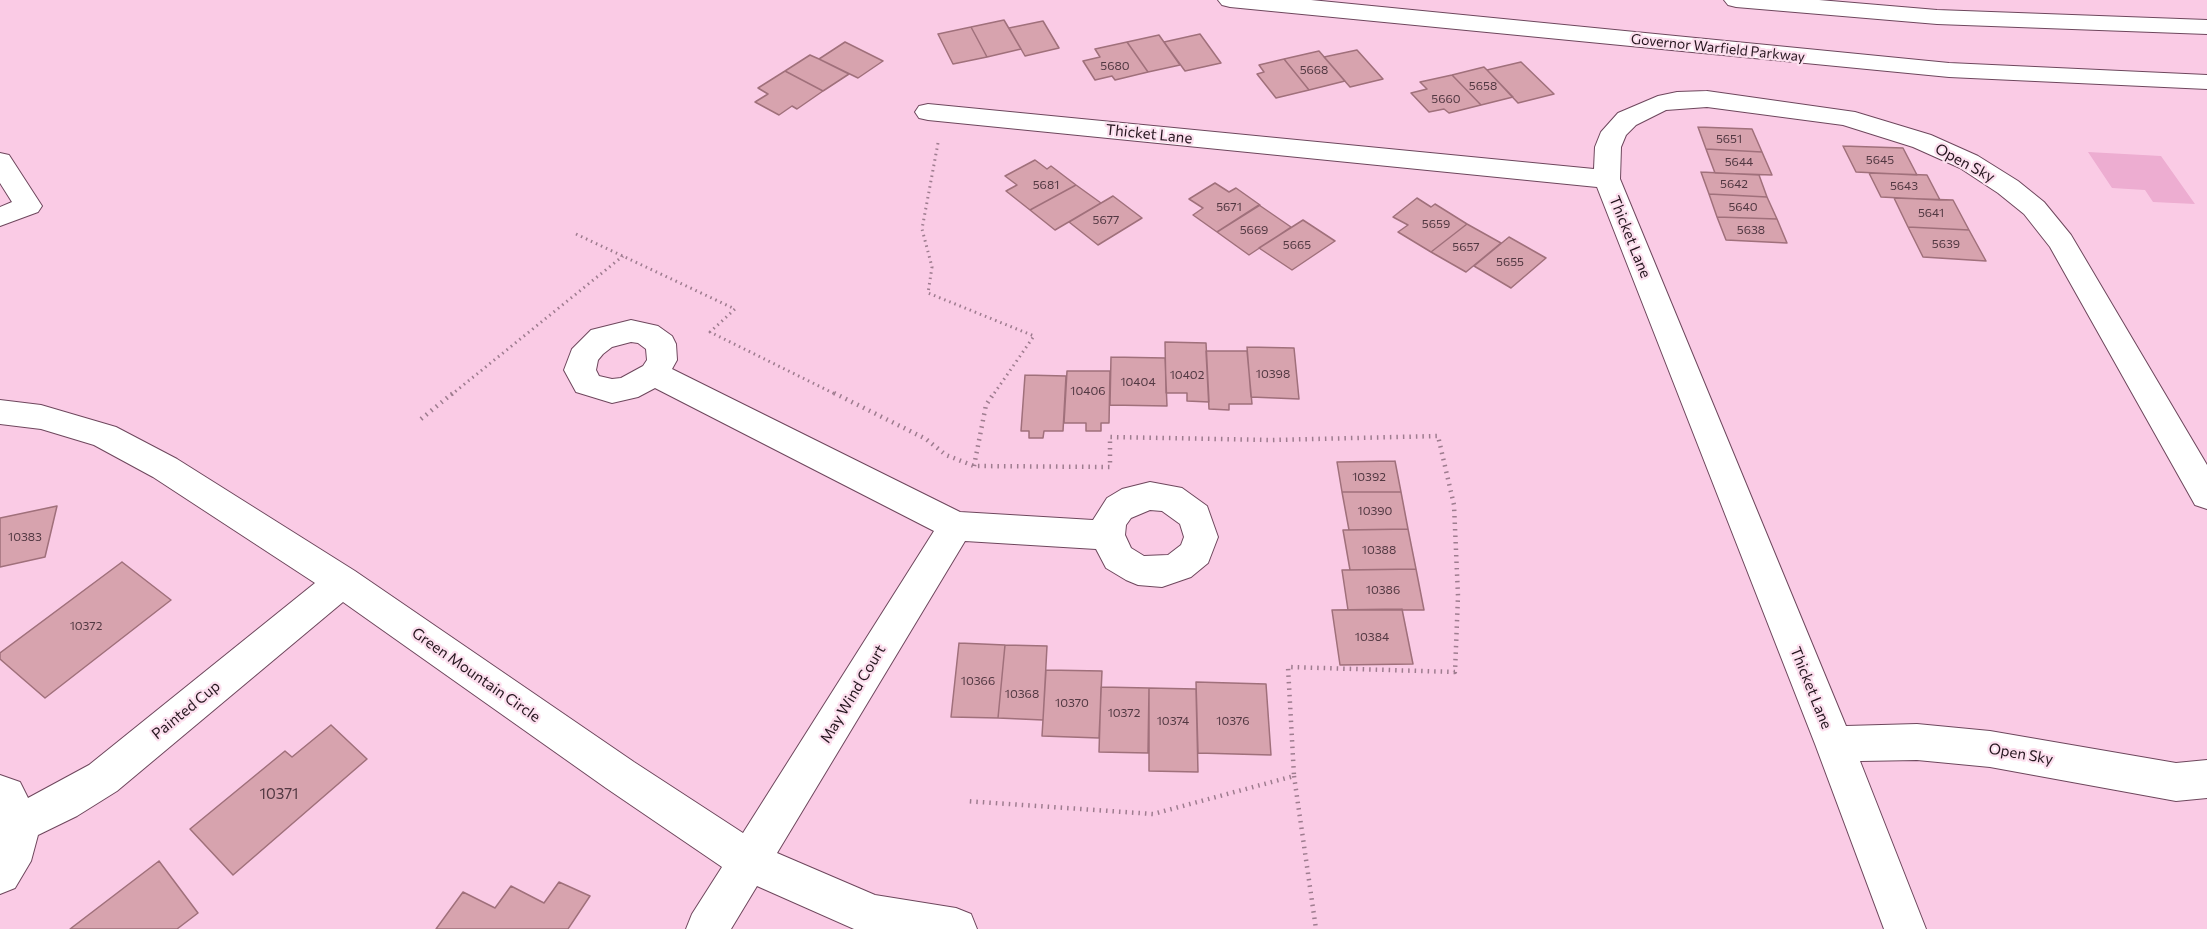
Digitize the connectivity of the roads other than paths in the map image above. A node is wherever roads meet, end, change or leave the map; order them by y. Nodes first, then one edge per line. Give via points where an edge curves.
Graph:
1 (1230, 0) edge
2 (1736, 0) edge
3 (2207, 27) edge
4 (2207, 82) edge
5 (935, 113) road end
6 (0, 161) edge
7 (1607, 179) junction
8 (0, 217) edge
9 (654, 374) dead end
10 (0, 412) edge
11 (2207, 495) edge
12 (956, 526) junction
13 (1108, 535) dead end
14 (342, 582) junction
15 (1834, 744) junction
16 (2207, 779) edge
17 (10, 808) edge
18 (751, 862) junction
19 (0, 873) edge
20 (870, 923) edge
21 (707, 929) edge
22 (956, 929) edge
23 (1905, 929) edge

1 - 4 street, Governor Warfield Parkway via 1949,70
2 - 3 street via 1938,17
5 - 7 street, Thicket Lane
6 - 8 street via 28,206
7 - 11 street, Open Sky via 1608,147 1614,132 1634,115 1677,100 1707,99 1846,118 1922,141 1969,162 2034,208 2061,242
7 - 15 street, Thicket Lane
9 - 12 street
10 - 14 street, Green Mountain Circle via 41,417 105,436 165,468
12 - 13 street
12 - 18 street, May Wind Court
14 - 17 street, Painted Cup via 103,778 63,802
14 - 18 street, Green Mountain Circle
15 - 16 street, Open Sky via 1917,742 1980,748 2176,782
15 - 23 street, Thicket Lane
17 - 19 street, Painted Cup via 16,847
18 - 20 street, Green Mountain Circle
18 - 21 street, May Wind Court
20 - 22 street, Green Mountain Circle

